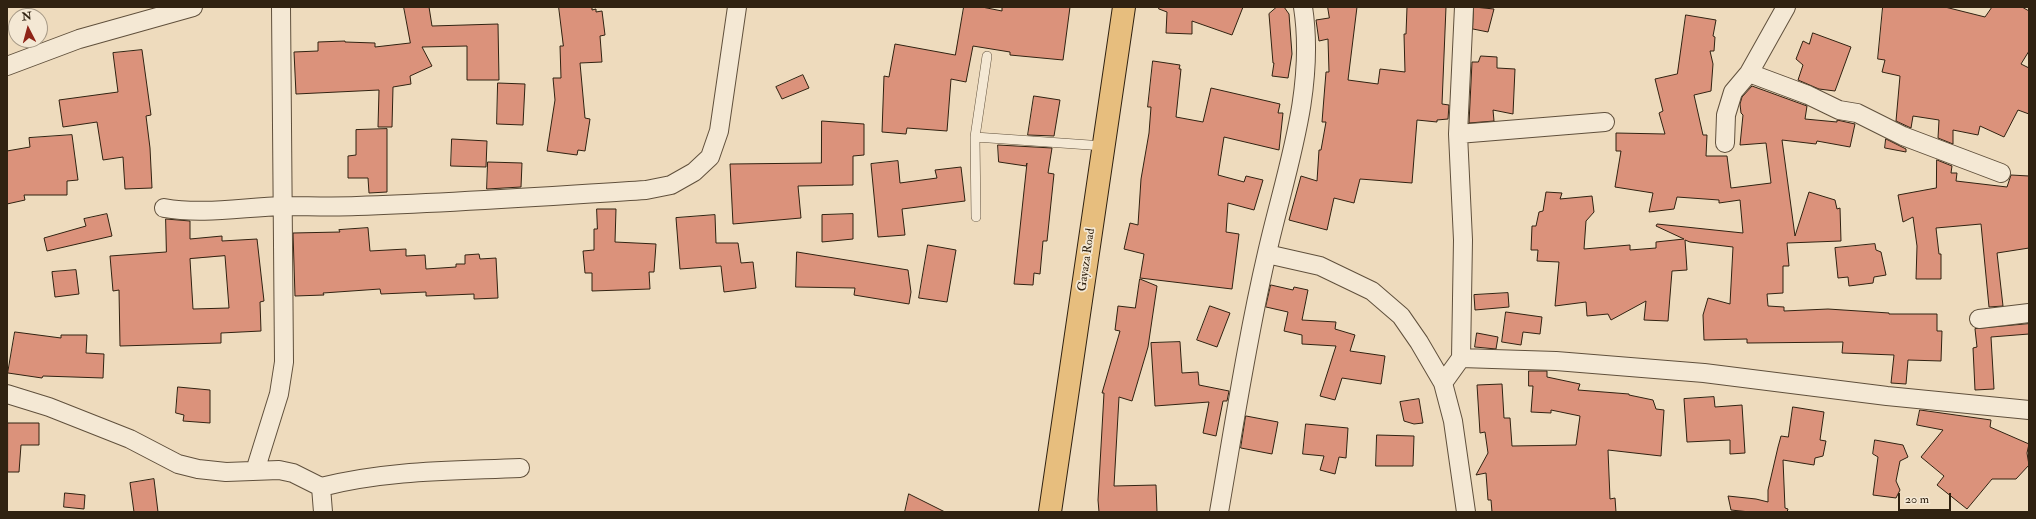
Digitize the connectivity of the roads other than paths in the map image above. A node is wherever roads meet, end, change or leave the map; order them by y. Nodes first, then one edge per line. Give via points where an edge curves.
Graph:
1 (193, 7) edge
2 (281, 7) edge
3 (737, 7) edge
4 (1124, 7) edge
5 (1303, 7) edge
6 (1464, 7) edge
7 (1786, 7) edge
8 (987, 56) dead end
9 (7, 66) edge
10 (1749, 73) junction
11 (1605, 122) dead end
12 (1458, 134) junction
13 (975, 137) junction
14 (1725, 143) dead end
15 (1104, 146) junction
16 (2001, 173) dead end
17 (283, 206) junction
18 (164, 208) dead end
19 (976, 218) dead end
20 (1267, 254) junction
21 (2029, 313) edge
22 (1979, 319) dead end
23 (1461, 358) junction
24 (1443, 383) junction
25 (7, 394) edge
26 (2029, 410) edge
27 (520, 468) dead end
28 (255, 470) junction
29 (321, 486) junction
30 (323, 512) edge
31 (1050, 512) edge
32 (1219, 512) edge
33 (1466, 512) edge

1 - 9 street via 79,39
2 - 17 street
3 - 17 street via 719,131 710,157 694,172 671,185 646,190 450,202
4 - 15 main road, Gayaza Road
5 - 20 street via 1306,22 1302,102 1296,137
6 - 12 street
7 - 10 street
8 - 13 lane
10 - 14 street via 1733,92 1726,115
10 - 16 street via 1808,95 1839,110 1857,113 1903,136
11 - 12 street
12 - 23 street via 1463,240
13 - 15 lane
13 - 19 lane
15 - 31 main road, Gayaza Road
17 - 18 street via 208,211
17 - 28 street via 284,362 279,394
20 - 24 street via 1320,266 1372,291 1401,316
20 - 32 street
21 - 22 street
23 - 24 street
23 - 26 street via 1556,361 1704,373 1887,396
24 - 33 street via 1453,421
25 - 28 street via 49,407 130,439 178,464 226,472
27 - 29 street via 396,473 353,478
28 - 29 street via 293,473
29 - 30 street

